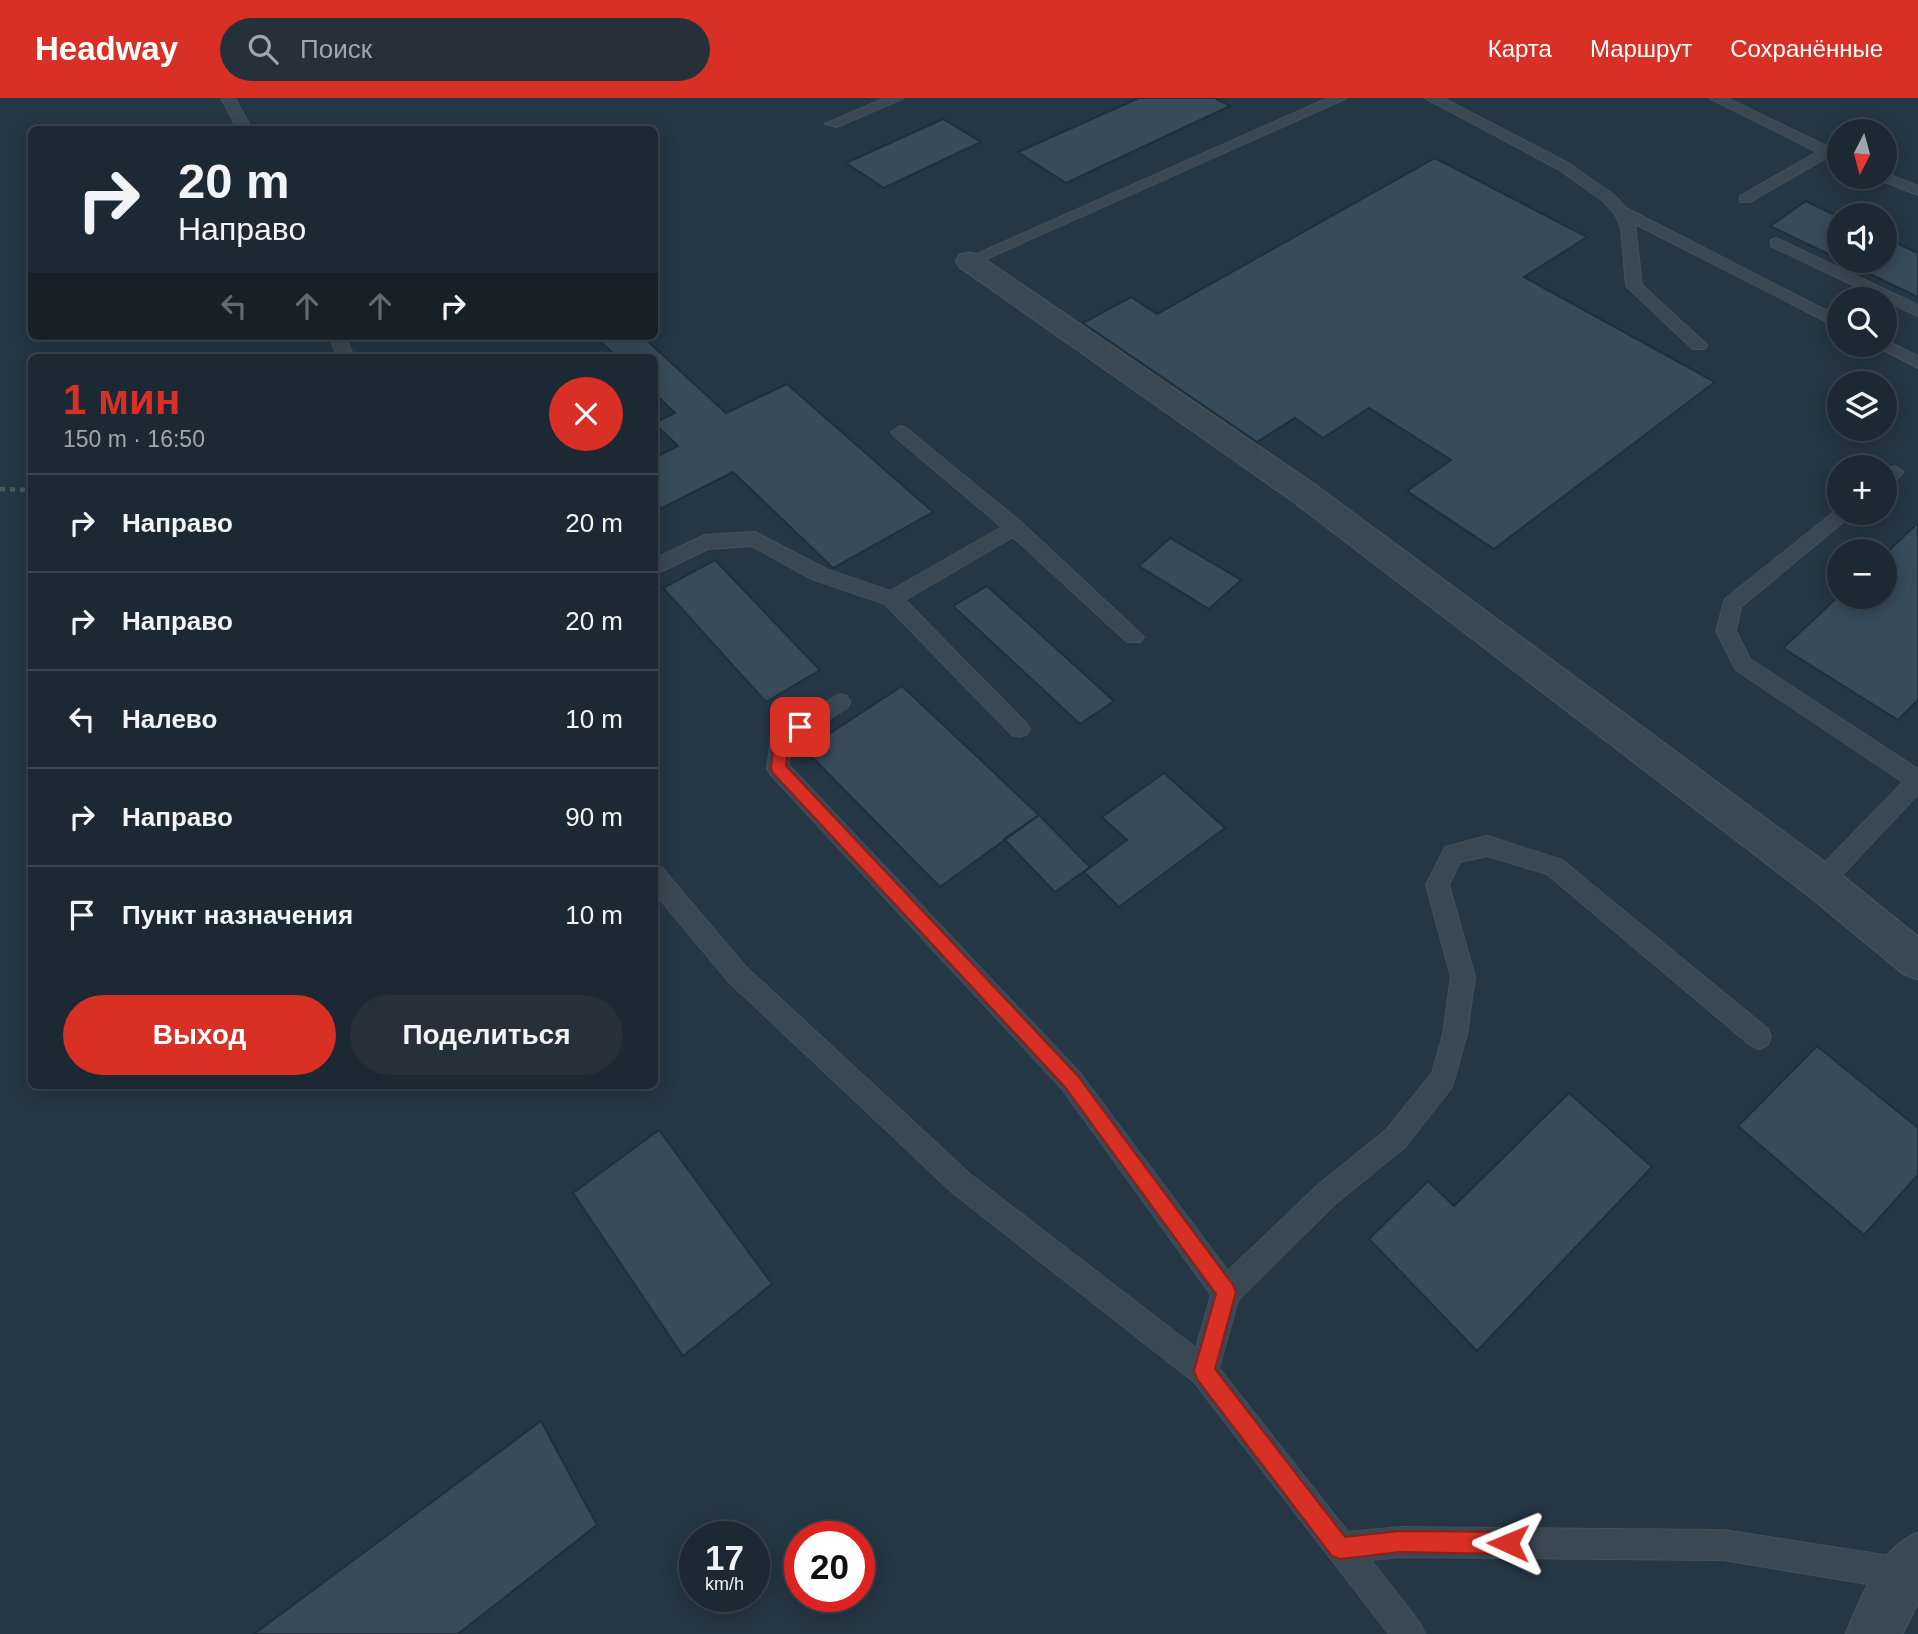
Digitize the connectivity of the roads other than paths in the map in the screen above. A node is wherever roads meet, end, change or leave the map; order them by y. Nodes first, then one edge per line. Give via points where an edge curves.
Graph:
1 (228, 98) edge
2 (897, 98) edge
3 (1340, 98) edge
4 (1432, 98) edge
5 (1716, 98) edge
6 (832, 124) dead end
7 (242, 126) edge
8 (1827, 151) edge
9 (1827, 157) edge
10 (1897, 182) edge
11 (1918, 191) edge
12 (1745, 199) dead end
13 (1621, 211) junction
14 (1776, 243) dead end
15 (969, 261) joint
16 (1918, 311) edge
17 (1827, 317) edge
18 (1699, 345) dead end
19 (1897, 352) edge
20 (1918, 363) edge
21 (900, 432) dead end
22 (1830, 525) edge
23 (1015, 528) junction
24 (658, 566) edge
25 (891, 599) junction
26 (1134, 637) dead end
27 (841, 702) dead end
28 (1019, 729) dead end
29 (1917, 780) edge
30 (658, 880) edge
31 (1821, 882) junction
32 (1918, 961) edge
33 (1759, 1037) dead end
34 (1226, 1292) junction
35 (1204, 1371) junction
36 (1340, 1548) junction
37 (1911, 1567) edge
38 (1409, 1634) edge
39 (1873, 1634) edge

1 - 7 lane
2 - 6 lane
3 - 15 lane
4 - 13 lane via 1598,187
5 - 8 lane
9 - 12 lane
10 - 11 lane
13 - 17 lane
13 - 18 lane via 1628,224 1634,286
14 - 16 lane
15 - 31 street via 1304,493
19 - 20 lane
21 - 23 lane
22 - 29 lane via 1732,604 1726,631 1744,664
23 - 25 lane
23 - 26 lane
24 - 25 lane via 705,542 755,539 819,574
25 - 28 lane
27 - 34 lane via 780,739 778,768 1071,1081
29 - 31 lane
30 - 35 lane via 737,974 962,1184
31 - 32 street
33 - 34 lane via 1554,867 1487,846 1453,854 1437,885 1463,976 1443,1079 1396,1138 1326,1195
34 - 35 lane
35 - 36 lane
36 - 37 lane via 1400,1542 1723,1545
36 - 38 lane
37 - 39 street

